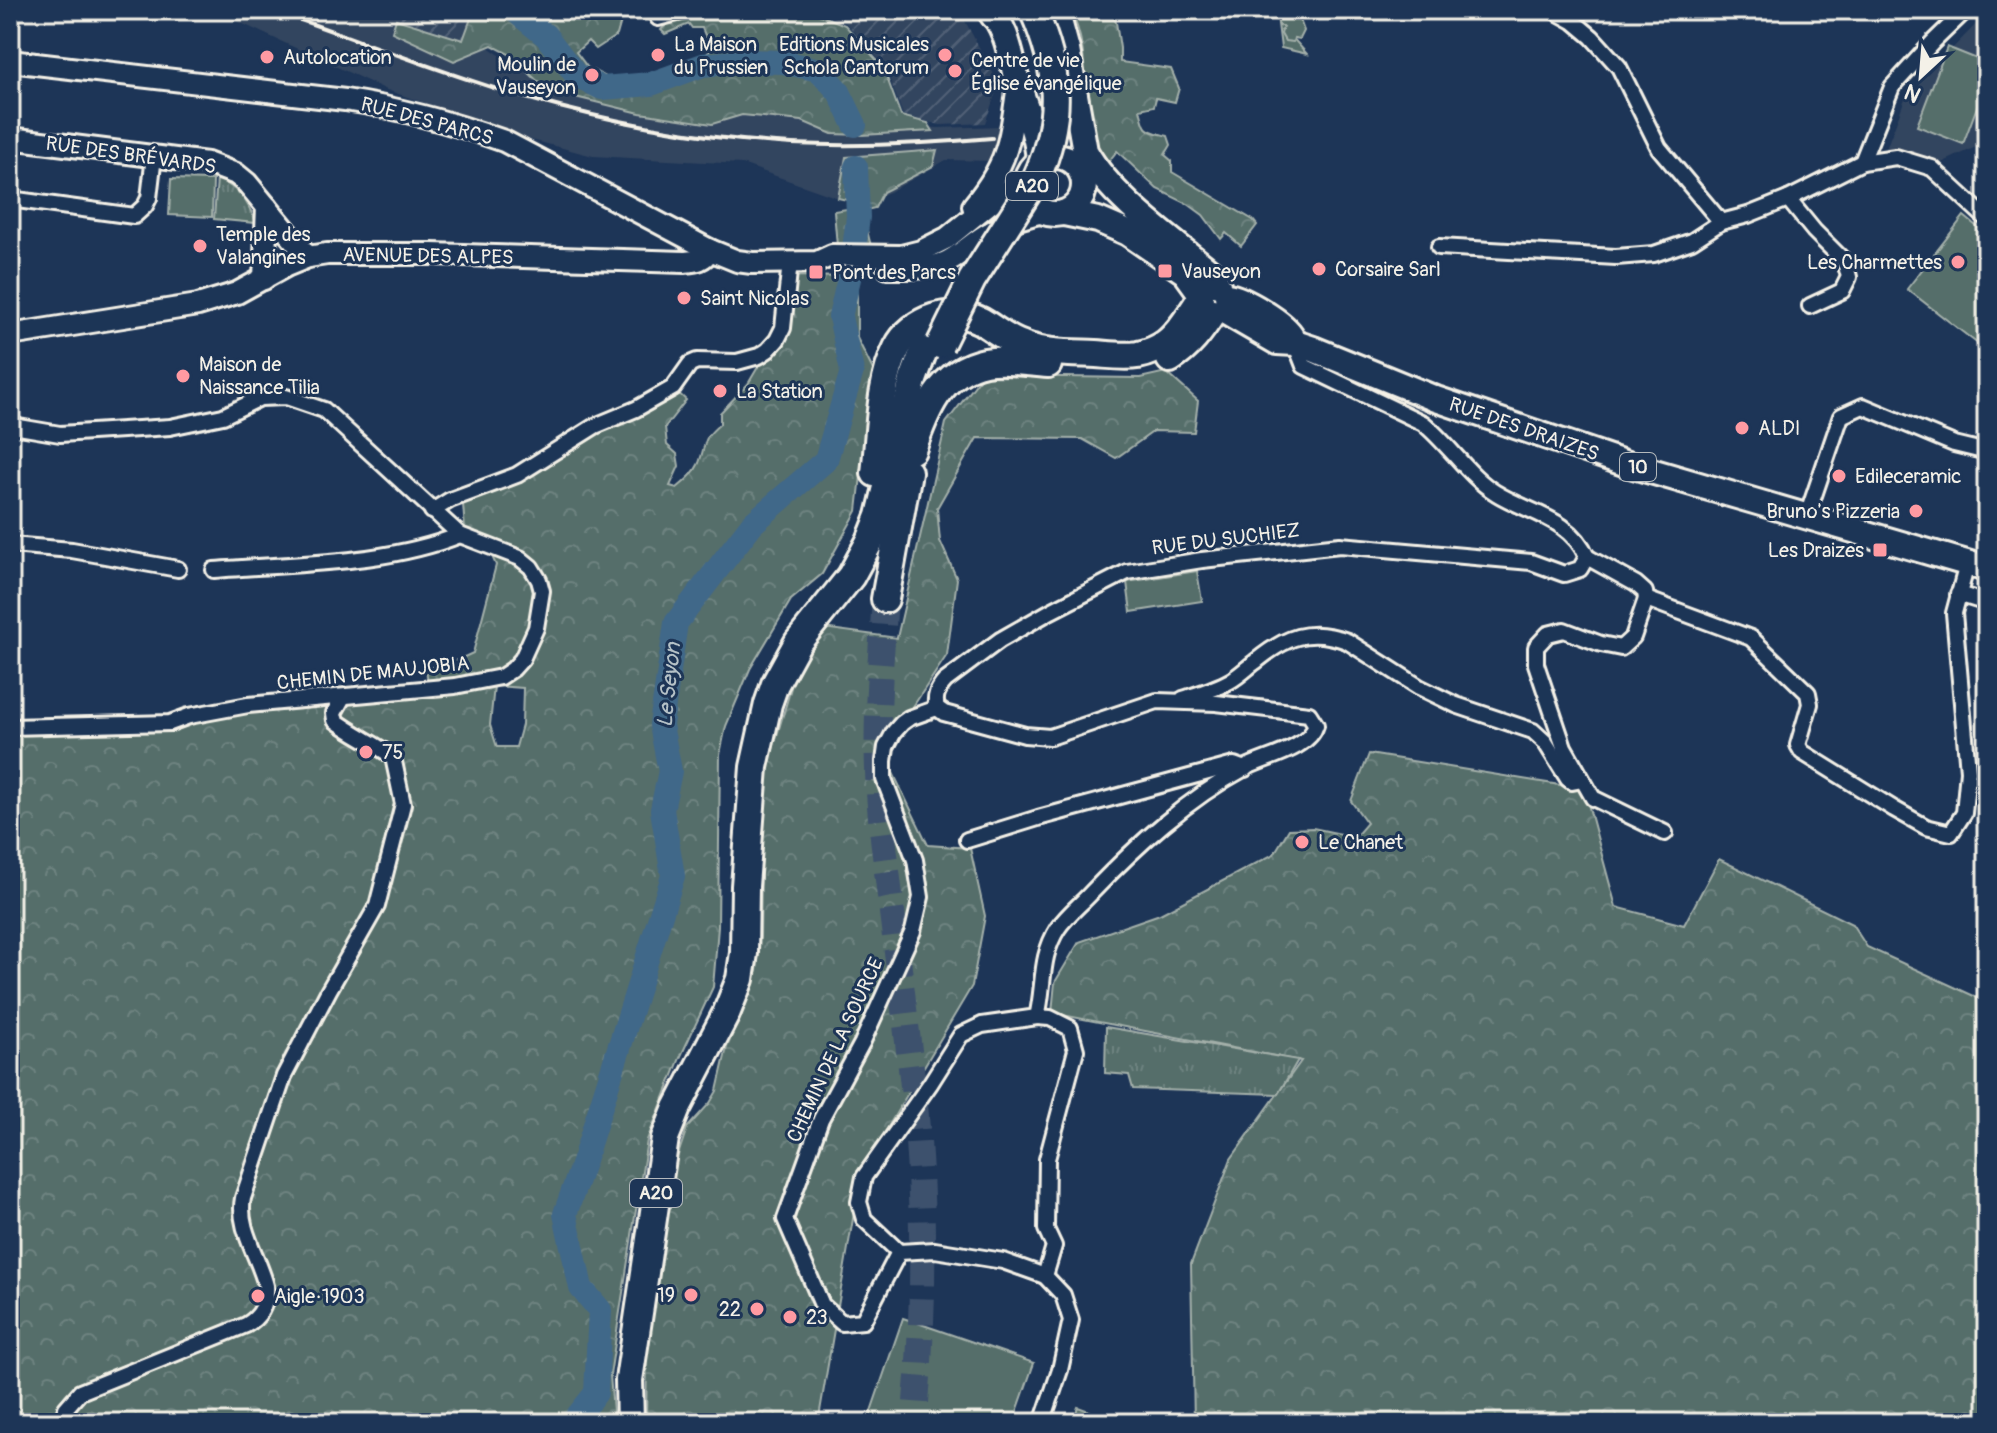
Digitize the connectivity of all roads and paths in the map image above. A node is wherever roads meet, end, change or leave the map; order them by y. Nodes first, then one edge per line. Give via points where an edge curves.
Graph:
1 (689, 10) edge
2 (1033, 10) edge
3 (1056, 10) edge
4 (1553, 10) edge
5 (1966, 10) edge
6 (998, 11) edge
7 (658, 18) dead end
8 (10, 61) edge
9 (1071, 76) junction
10 (1018, 85) junction
11 (10, 138) edge
12 (154, 156) junction
13 (1065, 157) junction
14 (1862, 162) junction
15 (1032, 169) junction
16 (1085, 184) junction
17 (10, 199) edge
18 (1788, 199) junction
19 (267, 207) junction
20 (1054, 212) junction
21 (1987, 219) edge
22 (1721, 222) junction
23 (1154, 224) junction
24 (957, 231) junction
25 (1439, 247) dead end
26 (710, 250) junction
27 (308, 257) junction
28 (790, 262) junction
29 (865, 262) junction
30 (264, 279) junction
31 (1213, 300) junction
32 (1810, 306) dead end
33 (10, 335) edge
34 (934, 342) junction
35 (1295, 343) junction
36 (10, 423) edge
37 (912, 450) junction
38 (1987, 452) edge
39 (432, 511) junction
40 (1807, 516) junction
41 (460, 535) junction
42 (10, 545) edge
43 (1587, 557) junction
44 (1977, 567) edge
45 (178, 569) dead end
46 (214, 570) dead end
47 (1958, 594) junction
48 (885, 599) tunnel mouth
49 (1646, 599) junction
50 (1987, 603) edge
51 (343, 697) junction
52 (1179, 701) junction
53 (937, 708) junction
54 (10, 727) edge
55 (1245, 769) junction
56 (1582, 780) junction
57 (1665, 833) dead end
58 (967, 840) dead end
59 (745, 886) junction
60 (1037, 1017) junction
61 (899, 1252) junction
62 (1045, 1276) junction
63 (62, 1423) edge
64 (630, 1423) edge
65 (1042, 1423) edge

1 - 7 street
2 - 34 highway, A20, bridge via 1054,73 1050,141 1036,179
3 - 9 main road, 10
4 - 22 street via 1592,37 1619,67 1659,148
5 - 14 street via 1892,87
6 - 10 main road
6 - 34 highway, A20 via 1029,35 1039,78 1039,121 1026,166 950,291
8 - 26 main road, RUE DES PARCS via 345,100 476,131
9 - 10 main road via 1049,92
9 - 13 main road, 10
9 - 23 main road, 10 via 1085,151 1105,180
10 - 15 main road via 1033,126
10 - 24 main road, RUE DES PARCS via 1003,159
11 - 12 main road, RUE DES BRÉVARDS
12 - 17 street via 149,198 134,216
12 - 19 main road, RUE DES BRÉVARDS via 229,170
13 - 15 main road via 1047,156
13 - 16 main road via 1077,165
14 - 18 street
14 - 21 street via 1896,157 1932,168
15 - 20 main road via 1026,188 1029,198 1035,206
15 - 24 main road, RUE DES PARCS
16 - 20 main road via 1073,209
16 - 23 main road, 10 via 1122,214
18 - 22 street
18 - 32 street via 1845,262 1849,277 1842,291
19 - 27 main road, RUE DES BRÉVARDS
19 - 30 main road
20 - 29 main road, RUE DES PARCS via 1026,216 991,231 941,264 909,268
20 - 31 main road, 10 via 1098,220 1128,233 1185,272
22 - 25 street via 1692,241 1654,254 1616,257
23 - 31 main road, 10 via 1213,274
24 - 29 main road, RUE DES PARCS via 901,256
26 - 27 main road, AVENUE DES ALPES via 700,260 684,262 432,254
26 - 28 main road, RUE DES PARCS via 737,261
27 - 30 main road, AVENUE DES ALPES
28 - 29 main road, RUE DES PARCS via 817,262 830,268
28 - 39 street via 783,328 768,350 737,362 690,364 673,388 595,426 517,475
30 - 33 main road, AVENUE DES ALPES via 198,305
31 - 35 main road, RUE DES DRAIZES / 10 via 1277,342
31 - 37 highway via 1197,336 1182,351 1154,365 996,361 967,368 935,395
31 - 59 highway via 1167,343 1130,356 1033,349 958,314 936,317 905,335 885,384 874,482 859,532 842,565 786,634 749,712 737,777
34 - 37 highway, A20
34 - 59 highway, A20 via 913,380 870,541 851,576 798,642 768,704 754,767
35 - 40 main road, RUE DES DRAIZES / 10 via 1486,417
35 - 43 street via 1304,366 1423,423 1480,481 1570,532
36 - 39 street, CHEMIN DE MAUJOBIA via 60,434 170,427 223,416 260,398 286,397 324,410
37 - 48 highway, A20
38 - 40 street via 1863,406 1841,416
39 - 41 street, CHEMIN DE MAUJOBIA
40 - 44 main road, RUE DES DRAIZES / 10
41 - 46 street via 435,545 341,562
41 - 51 street, CHEMIN DE MAUJOBIA via 520,558 539,580 536,628 522,659 501,677 478,683
42 - 45 street
43 - 49 street via 1636,584
43 - 53 street, RUE DU SUCHIEZ via 1580,569 1564,574 1531,562 1340,545 1127,572 973,659 938,688
44 - 47 street
47 - 49 street via 1954,613 1968,771 1964,813 1951,833 1926,827 1802,752 1798,745 1810,704 1808,693 1751,638
47 - 50 street
49 - 56 street via 1633,637 1621,648 1564,630 1548,634 1536,647 1536,664 1564,747
51 - 54 street, CHEMIN DE MAUJOBIA via 248,705 170,723
51 - 63 street via 335,720 393,757 403,804 377,906 284,1076 243,1198 244,1225 266,1286 263,1308 246,1325 80,1392 66,1408
52 - 53 street via 1157,701 1050,737 972,722
52 - 55 street via 1309,714 1316,725 1304,742
52 - 56 street via 1230,681 1285,640 1309,634 1335,637 1456,705 1533,731 1568,779
53 - 61 street, CHEMIN DE LA SOURCE via 902,723 886,747 884,761 884,779 915,860 921,897 913,931 821,1119 785,1219 822,1305 842,1323 863,1321
55 - 58 street via 1234,765
55 - 60 street via 1189,804 1126,856 1059,926 1047,948
56 - 57 street via 1593,798
59 - 64 highway, A20 via 740,979 665,1138 629,1380
60 - 61 street via 982,1025 961,1035 864,1177 859,1202 864,1219
60 - 62 street via 1070,1028 1076,1050 1047,1159 1046,1229 1054,1246
61 - 62 street via 935,1250 1003,1261
62 - 65 street via 1063,1295 1071,1320

